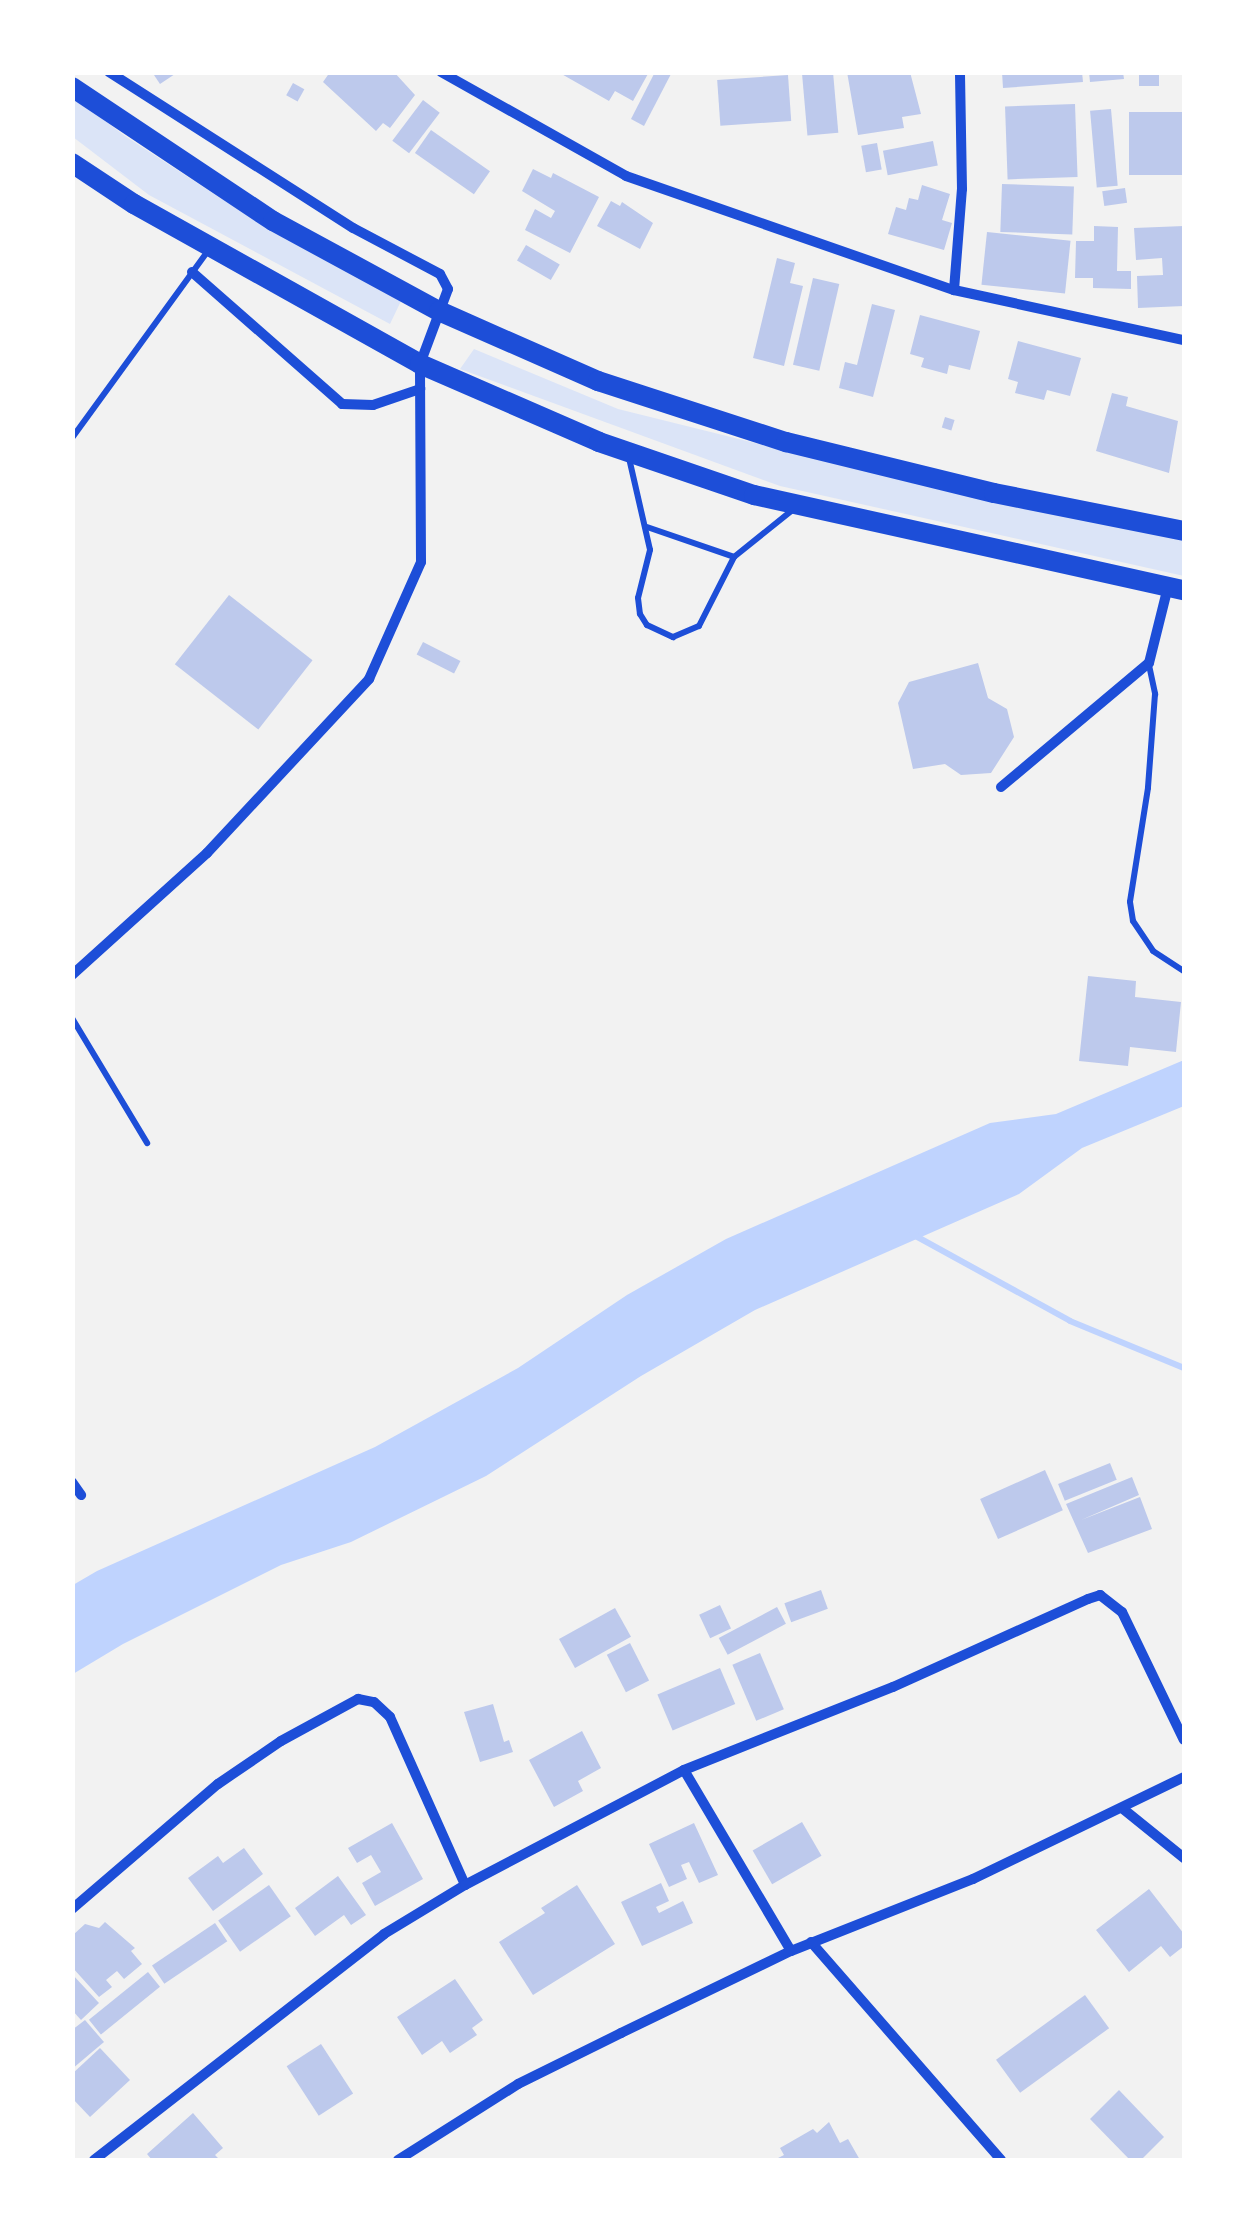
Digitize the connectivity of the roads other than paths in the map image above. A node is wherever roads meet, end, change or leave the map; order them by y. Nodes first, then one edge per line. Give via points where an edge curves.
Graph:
1 (109, 72) edge
2 (442, 72) edge
3 (960, 72) edge
4 (72, 87) edge
5 (73, 163) edge
6 (211, 247) junction
7 (192, 272) junction
8 (954, 290) junction
9 (439, 311) junction
10 (1184, 340) edge
11 (420, 364) junction
12 (420, 388) junction
13 (72, 438) edge
14 (628, 452) junction
15 (798, 506) junction
16 (648, 527) junction
17 (1184, 531) edge
18 (734, 557) junction
19 (1176, 588) edge
20 (1149, 664) junction
21 (1001, 787) dead end
22 (1184, 971) edge
23 (72, 975) edge
24 (72, 1018) edge
25 (148, 1143) dead end
26 (72, 1482) edge
27 (81, 1496) dead end
28 (1184, 1740) edge
29 (684, 1770) junction
30 (1184, 1777) edge
31 (1122, 1808) junction
32 (1184, 1858) edge
33 (465, 1885) junction
34 (72, 1909) edge
35 (811, 1942) junction
36 (791, 1950) junction
37 (94, 2160) edge
38 (398, 2160) edge
39 (1002, 2160) edge

1 - 9 street via 352,228 440,274 448,288
2 - 8 street via 626,176
3 - 8 street via 962,189
4 - 9 highway via 273,221
5 - 6 highway
6 - 7 lane
6 - 11 highway
7 - 12 street via 342,404 373,405
7 - 13 lane
8 - 10 street
9 - 11 street
9 - 17 highway via 598,381 786,442
11 - 12 street
11 - 14 highway
12 - 23 street via 421,562 369,678 206,854
14 - 15 highway
14 - 16 lane
15 - 18 lane
15 - 19 highway
16 - 18 lane
16 - 18 lane via 650,550 638,598 640,614 656,632 684,636 699,626
19 - 20 street
20 - 21 street
20 - 22 lane via 1155,694 1150,770 1130,902 1152,951
24 - 25 lane
26 - 27 street
28 - 29 street via 1122,1612 1100,1595
29 - 33 street
29 - 36 street
30 - 31 street
31 - 32 street
31 - 35 street via 973,1878
33 - 34 street via 390,1716 374,1702 358,1700 218,1784
33 - 37 street via 384,1934
35 - 36 street
35 - 39 street
36 - 38 street via 518,2084

